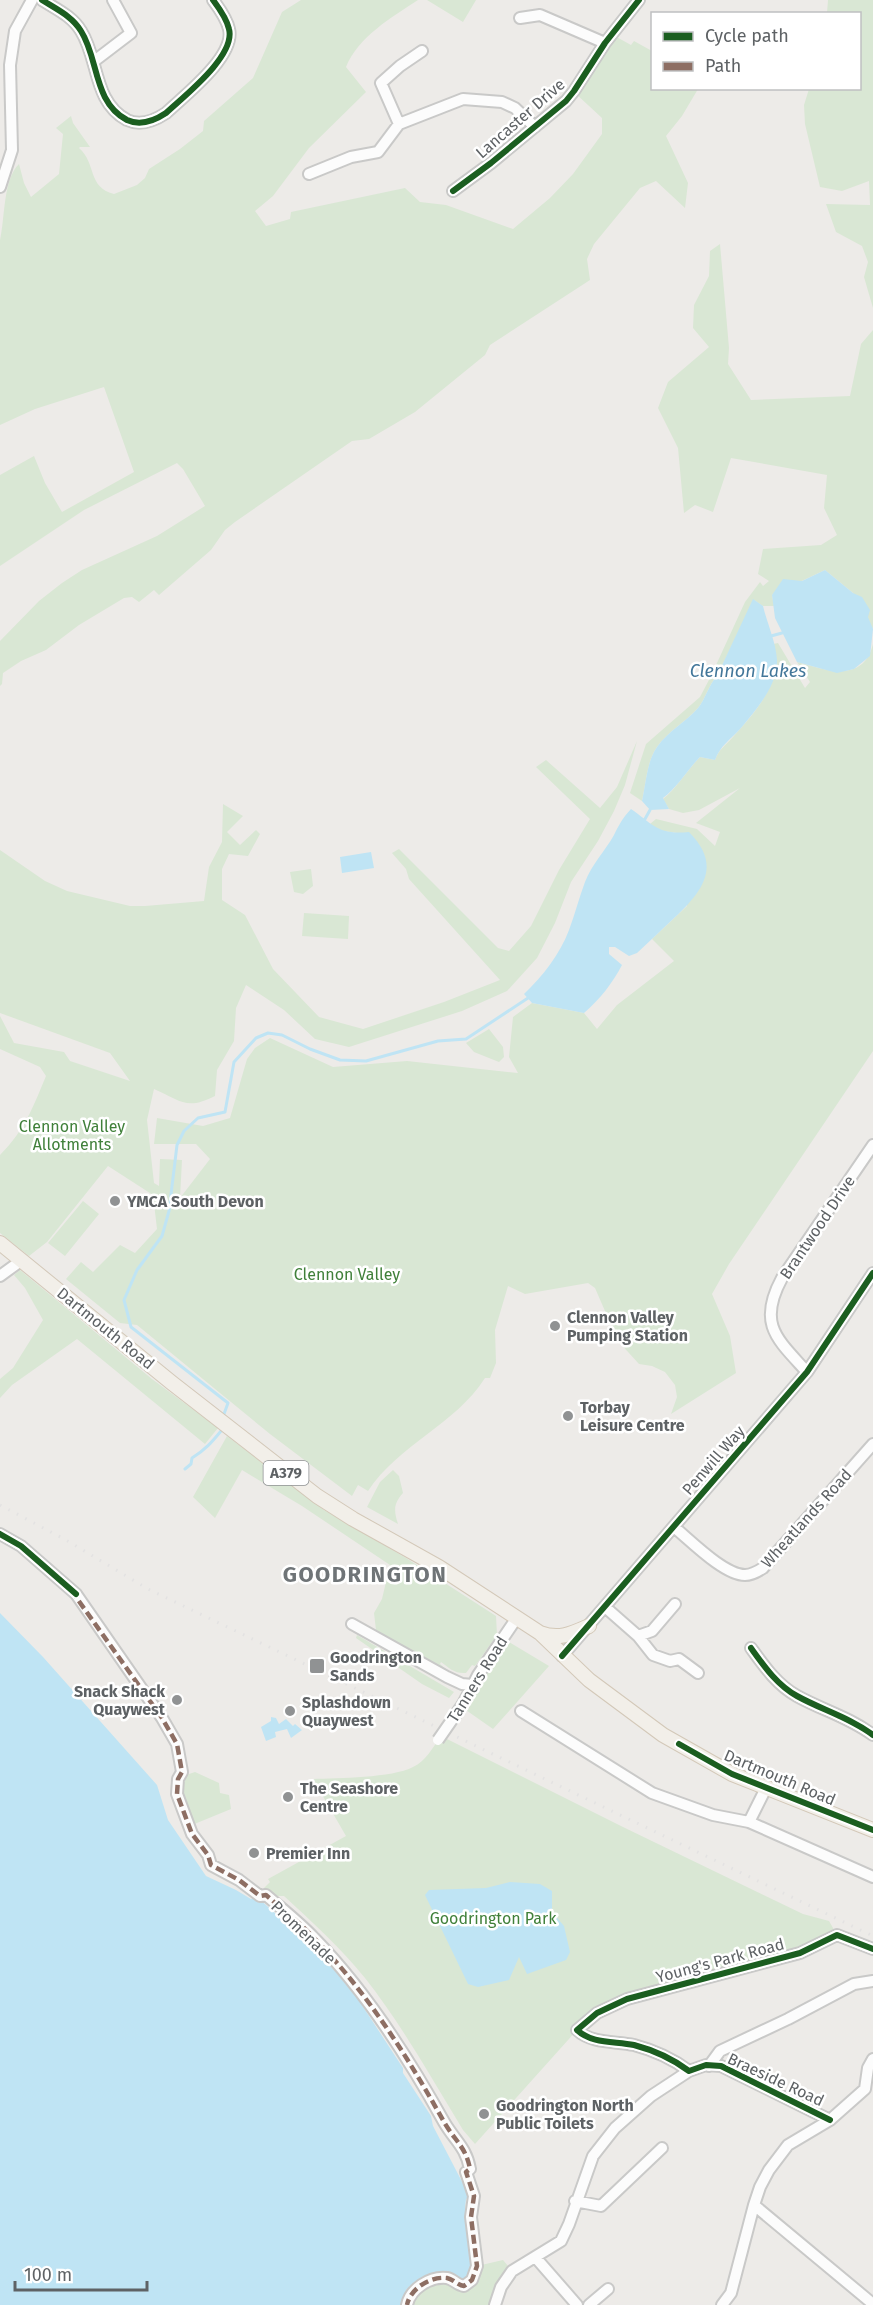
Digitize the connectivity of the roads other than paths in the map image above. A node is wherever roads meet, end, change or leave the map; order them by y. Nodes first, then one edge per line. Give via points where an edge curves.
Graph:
1 (32, 0) edge
2 (42, 0) edge
3 (113, 0) edge
4 (639, 0) edge
5 (216, 1) edge
6 (520, 18) dead end
7 (605, 43) junction
8 (422, 51) dead end
9 (93, 62) junction
10 (399, 124) junction
11 (535, 127) junction
12 (309, 174) dead end
13 (0, 187) edge
14 (453, 191) dead end
15 (873, 1145) edge
16 (0, 1243) edge
17 (22, 1260) junction
18 (873, 1273) edge
19 (0, 1276) edge
20 (807, 1372) junction
21 (873, 1444) edge
22 (674, 1527) junction
23 (0, 1534) edge
24 (675, 1604) dead end
25 (605, 1607) junction
26 (516, 1618) junction
27 (352, 1624) dead end
28 (589, 1626) junction
29 (540, 1633) junction
30 (638, 1636) junction
31 (751, 1648) dead end
32 (562, 1656) junction
33 (698, 1673) dead end
34 (472, 1685) junction
35 (521, 1711) dead end
36 (873, 1735) edge
37 (438, 1740) dead end
38 (766, 1788) junction
39 (749, 1822) junction
40 (873, 1830) edge
41 (873, 1877) edge
42 (873, 1949) edge
43 (873, 1980) edge
44 (873, 2059) edge
45 (709, 2066) junction
46 (689, 2071) junction
47 (869, 2092) edge
48 (830, 2120) junction
49 (662, 2148) dead end
50 (575, 2202) junction
51 (754, 2205) junction
52 (536, 2258) junction
53 (608, 2289) dead end
54 (574, 2302) edge
55 (873, 2304) edge
56 (407, 2305) edge
57 (495, 2305) edge
58 (561, 2305) edge
59 (589, 2305) edge
60 (722, 2305) edge

1 - 13 street via 15,31 10,65 12,150
2 - 9 street via 70,18 82,32
3 - 9 street via 131,33
4 - 7 street, Lancaster Drive
5 - 9 street via 230,29 224,55 157,119 141,123 117,114 108,104
6 - 7 street via 540,15
7 - 11 street, Lancaster Drive via 574,91
8 - 10 street via 381,83
10 - 11 street via 463,99 502,102 515,108
10 - 12 street via 378,152 351,157
11 - 14 street, Lancaster Drive
15 - 20 street, Brantwood Drive via 772,1296 773,1330
16 - 17 main road, Dartmouth Road / A379
17 - 19 street
17 - 26 main road, Dartmouth Road / A379 via 317,1496 439,1567
18 - 20 street, Penwill Way
20 - 22 street, Penwill Way
21 - 22 street, Wheatlands Road via 755,1573 745,1575 727,1570
22 - 25 street, Penwill Way
23 - 56 street, Promenade via 21,1546 76,1594 162,1718 177,1744 182,1772 177,1794 192,1834 212,1865 260,1896 266,1895 314,1937 354,1982 413,2069 453,2139 467,2153 470,2169 466,2172 474,2196 471,2217 477,2266 472,2280 464,2286 447,2278 428,2282 412,2291
24 - 30 street via 652,1631
25 - 28 street, Penwill Way
25 - 30 street
26 - 29 main road, Dartmouth Road / A379
26 - 34 street, Tanners Road
27 - 34 street via 447,1677
28 - 29 main road, A379 via 553,1638
28 - 32 street, Penwill Way
29 - 32 main road, Dartmouth Road / A379
30 - 33 street via 653,1654 670,1661 679,1659
31 - 36 street via 770,1674 795,1695
32 - 38 main road, Dartmouth Road / A379 via 663,1735 732,1774
34 - 37 street, Tanners Road, bridge
35 - 39 street via 651,1792 713,1815
38 - 39 street
38 - 40 main road, Dartmouth Road / A379
39 - 41 street
42 - 46 street, Young's Park Road via 837,1935 800,1953 627,1999 597,2013 577,2030 585,2038 635,2046 676,2061
43 - 45 street via 854,1984 720,2050
44 - 47 street via 868,2068
45 - 46 street, Braeside Road
45 - 48 street, Braeside Road via 736,2072
46 - 50 street, Braeside Road via 651,2096 615,2128 593,2156
47 - 48 street
48 - 51 street via 788,2145 759,2187
49 - 50 street via 601,2206
50 - 52 street, Braeside Road via 561,2241
51 - 55 street
51 - 60 street via 731,2293
52 - 54 street
52 - 57 street, Braeside Road via 512,2271 496,2296
53 - 59 street
54 - 58 street

